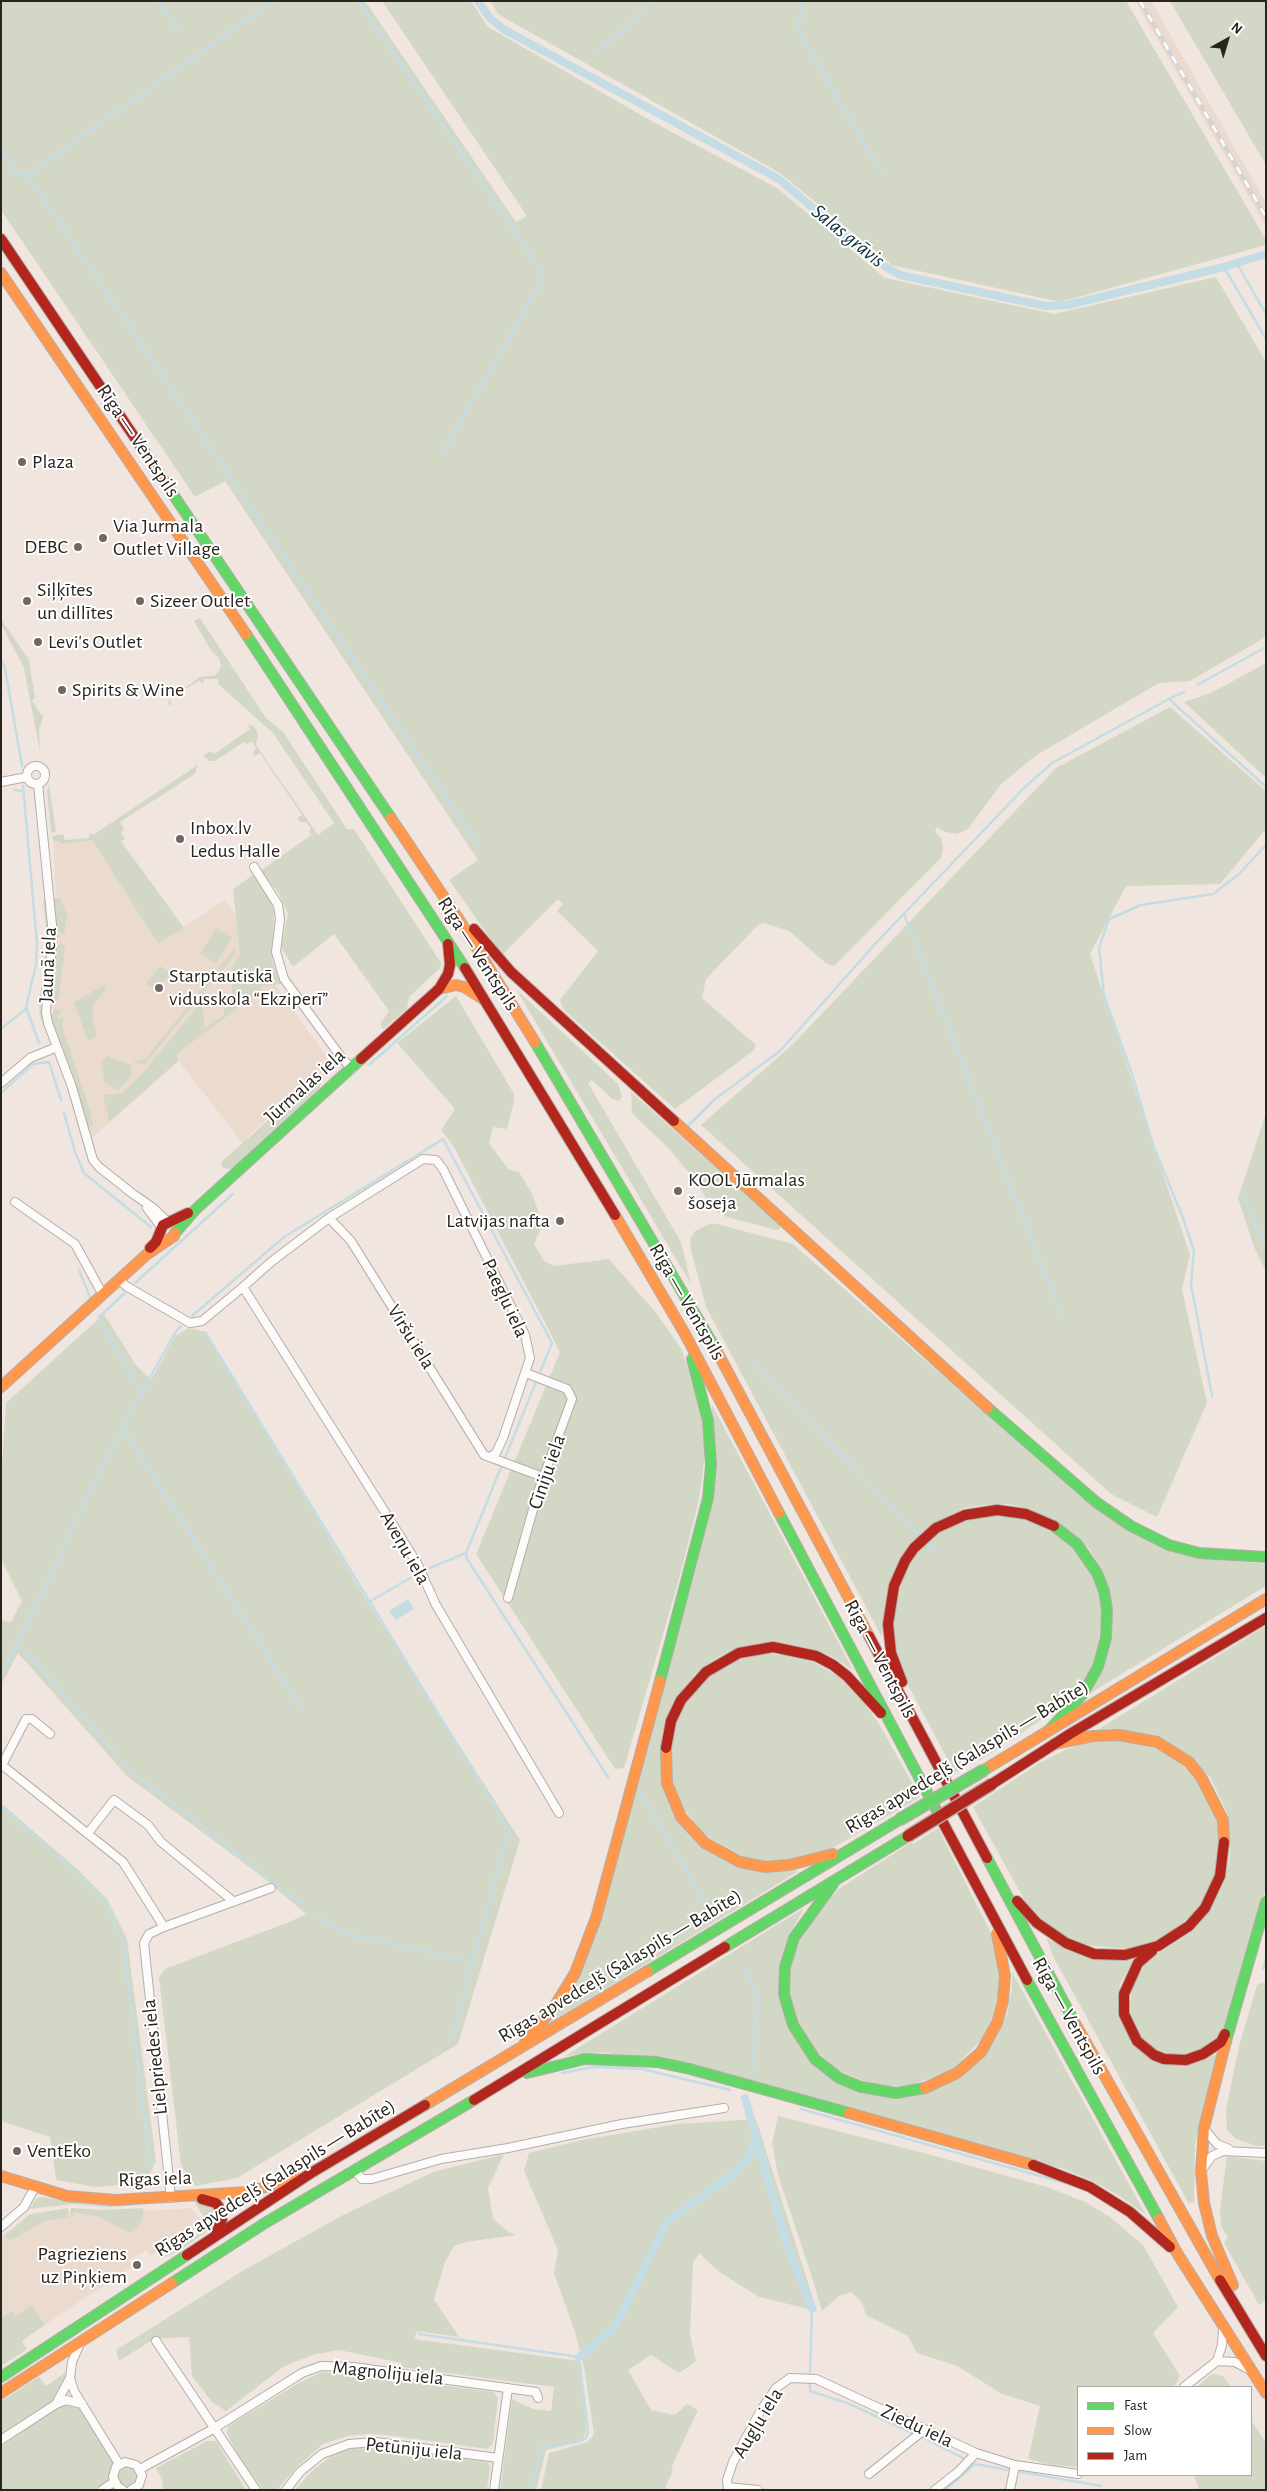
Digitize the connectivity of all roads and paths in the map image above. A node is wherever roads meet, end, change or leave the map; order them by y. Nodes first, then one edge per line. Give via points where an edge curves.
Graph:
1 (1, 239) edge
2 (1, 273) edge
3 (354, 764) junction
4 (28, 777) junction
5 (1, 782) edge
6 (38, 784) junction
7 (254, 867) dead end
8 (447, 939) junction
9 (439, 989) junction
10 (490, 1004) junction
11 (57, 1047) junction
12 (352, 1069) junction
13 (1, 1083) edge
14 (15, 1202) dead end
15 (329, 1218) junction
16 (168, 1228) junction
17 (119, 1279) junction
18 (243, 1287) junction
19 (103, 1295) junction
20 (685, 1334) junction
21 (526, 1373) junction
22 (1, 1387) edge
23 (490, 1458) junction
24 (543, 1477) junction
25 (1266, 1557) edge
26 (508, 1598) dead end
27 (1266, 1599) edge
28 (1266, 1618) edge
29 (896, 1729) junction
30 (1050, 1729) junction
31 (50, 1734) dead end
32 (921, 1734) junction
33 (1054, 1744) junction
34 (559, 1813) dead end
35 (88, 1833) junction
36 (850, 1849) junction
37 (840, 1876) junction
38 (1000, 1881) junction
39 (271, 1888) dead end
40 (233, 1901) junction
41 (1266, 1902) edge
42 (995, 1921) junction
43 (164, 1927) junction
44 (1158, 1946) junction
45 (1229, 2027) junction
46 (517, 2051) junction
47 (516, 2075) junction
48 (724, 2108) dead end
49 (1204, 2128) junction
50 (1231, 2150) junction
51 (1266, 2153) edge
52 (355, 2171) junction
53 (1201, 2172) junction
54 (311, 2173) junction
55 (1, 2176) edge
56 (35, 2188) junction
57 (197, 2197) junction
58 (171, 2198) junction
59 (1, 2227) edge
60 (216, 2234) junction
61 (1177, 2253) junction
62 (1223, 2326) junction
63 (1266, 2341) edge
64 (81, 2342) junction
65 (156, 2342) dead end
66 (1266, 2356) edge
67 (1217, 2360) junction
68 (1251, 2371) junction
69 (1, 2377) edge
70 (70, 2378) junction
71 (808, 2378) joint
72 (1185, 2386) edge
73 (508, 2388) junction
74 (1, 2393) edge
75 (1266, 2393) edge
76 (538, 2398) dead end
77 (56, 2404) junction
78 (82, 2404) junction
79 (213, 2428) junction
80 (924, 2430) junction
81 (1, 2440) edge
82 (976, 2453) junction
83 (498, 2458) junction
84 (119, 2464) junction
85 (1015, 2464) junction
86 (140, 2469) junction
87 (869, 2474) dead end
88 (1077, 2474) edge
89 (114, 2482) junction
90 (142, 2487) edge
91 (728, 2488) edge
92 (102, 2490) edge
93 (123, 2490) edge
94 (131, 2490) edge
95 (256, 2490) edge
96 (286, 2490) edge
97 (494, 2490) edge
98 (758, 2490) edge
99 (935, 2490) edge
100 (1010, 2490) edge

1 - 3 main road, Rīga — Ventspils
2 - 8 main road, Rīga — Ventspils via 270,669
3 - 25 main road via 388,802 476,932 501,962 1013,1430 1096,1502 1169,1545 1199,1553
3 - 32 main road, Rīga — Ventspils via 521,1018 645,1228 719,1355
4 - 5 street
4 - 6 street via 30,782
4 - 6 street via 28,771 33,767 41,768 45,776
6 - 11 street, Jaunā iela via 53,935 46,1012
7 - 12 street via 278,905 280,919 276,952 284,980
8 - 9 main road via 450,965
8 - 10 main road, Rīga — Ventspils
9 - 10 main road via 456,985 464,987
9 - 12 main road, Jūrmalas iela
10 - 20 main road, Rīga — Ventspils
11 - 13 street via 30,1058
11 - 16 street, Jaunā iela via 94,1160 152,1207
12 - 16 main road, Jūrmalas iela via 196,1209
14 - 19 street via 75,1244
15 - 18 street
15 - 21 street, Paegļu iela via 423,1159 436,1160 525,1335 530,1358
15 - 23 street, Viršu iela via 350,1241 480,1449
16 - 17 main road, Jūrmalas iela via 146,1255
17 - 18 street via 190,1323 202,1321
17 - 19 main road, Jūrmalas iela
18 - 34 street, Aveņu iela via 417,1563 436,1605
19 - 22 main road, Jūrmalas iela
20 - 29 main road, Rīga — Ventspils
20 - 46 main road via 708,1421 712,1464 700,1535 596,1918 575,1973 554,2007
21 - 23 street, Paegļu iela via 503,1438
21 - 24 street, Cīniju iela via 567,1389 572,1399
23 - 24 street
24 - 26 street, Cīniju iela
27 - 30 main road, Rīgas apvedceļš (Salaspils — Babīte)
28 - 33 main road, Rīgas apvedceļš (Salaspils — Babīte)
29 - 36 main road via 834,1665 816,1656 773,1647 739,1653 706,1672 681,1700 671,1722 664,1755 667,1783 681,1817 705,1842 734,1859 764,1867 789,1865
29 - 42 main road, Rīga — Ventspils
30 - 32 main road via 1082,1694 1104,1652 1108,1622 1104,1591 1087,1556 1066,1534 1026,1514 997,1510 965,1515 936,1528 914,1548 894,1586 889,1640
30 - 36 main road, Rīgas apvedceļš (Salaspils — Babīte), bridge
31 - 35 street via 32,1719 26,1719 2,1766
32 - 38 main road, Rīga — Ventspils
33 - 37 main road, Rīgas apvedceļš (Salaspils — Babīte), bridge
33 - 44 main road via 1104,1735 1157,1742 1189,1762 1214,1799 1223,1820 1224,1834 1224,1856 1217,1885 1198,1917 1178,1935
35 - 40 street via 114,1800 148,1825 161,1842
35 - 43 street via 128,1867
36 - 46 main road, Rīgas apvedceļš (Salaspils — Babīte)
37 - 42 main road via 794,1938 785,1967 784,1994 790,2018 811,2054 839,2078 861,2087 896,2093 923,2089 957,2074 981,2052 997,2023 1004,1994 1005,1976
37 - 47 main road, Rīgas apvedceļš (Salaspils — Babīte)
38 - 44 main road via 1052,1936 1082,1950 1094,1954 1125,1955
38 - 66 main road, Rīga — Ventspils via 1105,2078
39 - 40 street, Lielpriedes iela
40 - 43 street, Lielpriedes iela
41 - 45 main road
42 - 61 main road, Rīga — Ventspils
43 - 58 street, Lielpriedes iela via 149,1934 144,1943
44 - 45 main road via 1138,1963 1124,1994 1124,2014 1137,2041 1159,2057 1186,2060 1204,2054 1221,2042
45 - 49 main road
46 - 54 main road, Rīgas apvedceļš (Salaspils — Babīte)
47 - 52 main road, Rīgas apvedceļš (Salaspils — Babīte)
47 - 61 main road via 584,2059 603,2058 657,2062 690,2069 1068,2177 1130,2212
48 - 52 street via 622,2124 441,2160 372,2179 362,2179
49 - 50 street via 1217,2144
49 - 53 main road
50 - 51 street
50 - 53 street via 1212,2156
52 - 64 main road, Rīgas apvedceļš (Salaspils — Babīte) via 265,2224
53 - 63 main road via 1204,2203 1223,2265
54 - 57 main road, Rīgas iela via 268,2188
54 - 60 main road, Rīgas apvedceļš (Salaspils — Babīte)
55 - 56 main road, Rīgas iela
56 - 58 main road, Rīgas iela via 87,2200
56 - 59 street via 24,2207
57 - 58 main road, Rīgas iela
57 - 60 main road via 219,2207 222,2219
60 - 69 main road, Rīgas apvedceļš (Salaspils — Babīte)
61 - 62 main road, Rīga — Ventspils
62 - 67 street
62 - 68 main road, Rīga — Ventspils
64 - 70 street via 72,2362
64 - 74 main road, Rīgas apvedceļš (Salaspils — Babīte)
65 - 79 street
67 - 68 street via 1236,2362
67 - 72 street
68 - 75 main road, Rīga — Ventspils
70 - 77 street
70 - 78 street
71 - 80 street, Ziedu iela via 832,2386
71 - 91 street, Augļu iela via 790,2378 776,2388 733,2462
73 - 76 street, Magnoliju iela via 536,2392
73 - 79 street, Magnoliju iela via 353,2366 321,2366 302,2373
73 - 83 street
77 - 78 street via 66,2400
77 - 81 street
78 - 84 street
79 - 86 street, Magnoliju iela
79 - 95 street
80 - 82 street, Ziedu iela
80 - 87 street
82 - 85 street, Ziedu iela
82 - 99 street
83 - 96 street, Petūniju iela via 375,2442 349,2444 322,2454 300,2472
83 - 97 street
84 - 86 street via 131,2462
84 - 89 street via 113,2472
85 - 88 street, Ziedu iela
85 - 100 street
86 - 90 street
89 - 92 street
89 - 93 street
90 - 94 street
91 - 98 street

